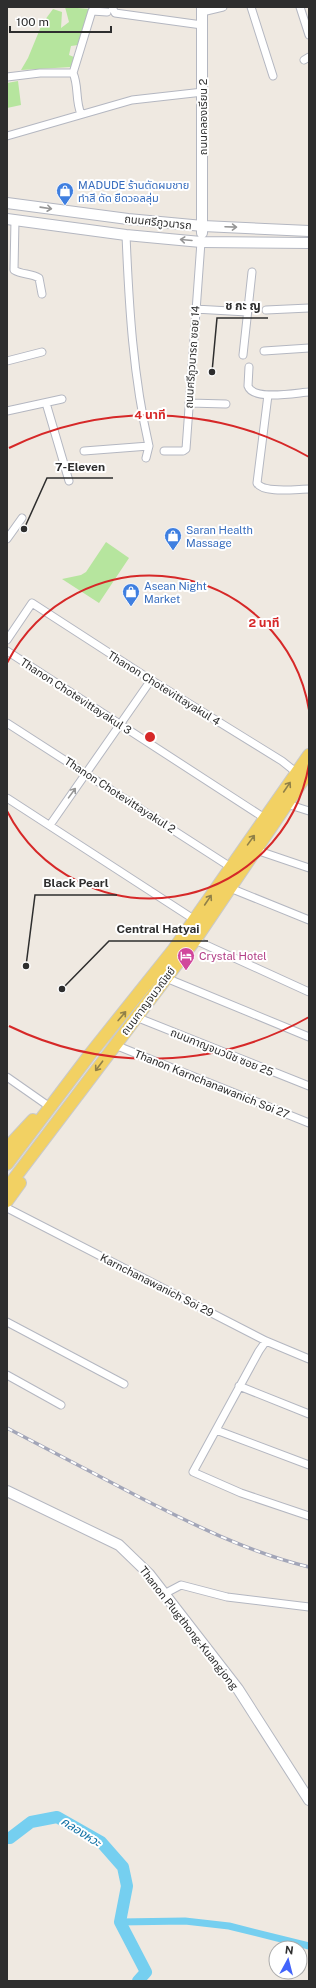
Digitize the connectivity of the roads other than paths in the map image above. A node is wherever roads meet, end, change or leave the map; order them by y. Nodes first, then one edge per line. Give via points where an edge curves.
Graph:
1 (223, 7) edge
2 (251, 7) edge
3 (300, 7) edge
4 (110, 9) edge
5 (202, 9) edge
6 (202, 25) junction
7 (309, 35) edge
8 (73, 73) junction
9 (273, 76) dead end
10 (7, 77) edge
11 (203, 92) junction
12 (81, 114) junction
13 (7, 136) edge
14 (7, 203) edge
15 (11, 220) edge
16 (203, 226) junction
17 (309, 230) edge
18 (126, 235) junction
19 (201, 242) junction
20 (309, 243) edge
21 (252, 272) dead end
22 (42, 294) dead end
23 (309, 308) edge
24 (195, 309) junction
25 (266, 310) dead end
26 (247, 312) junction
27 (309, 348) edge
28 (264, 351) dead end
29 (42, 352) dead end
30 (243, 355) dead end
31 (7, 361) edge
32 (249, 367) dead end
33 (309, 392) edge
34 (268, 395) junction
35 (62, 399) dead end
36 (46, 403) junction
37 (190, 403) junction
38 (226, 404) dead end
39 (7, 411) edge
40 (149, 446) junction
41 (84, 451) dead end
42 (164, 451) dead end
43 (146, 458) dead end
44 (70, 481) dead end
45 (309, 489) edge
46 (22, 518) dead end
47 (7, 539) edge
48 (7, 640) edge
49 (7, 651) edge
50 (151, 680) junction
51 (7, 723) edge
52 (119, 724) junction
53 (309, 754) edge
54 (309, 770) edge
55 (297, 773) junction
56 (87, 774) junction
57 (7, 798) edge
58 (287, 804) junction
59 (309, 811) edge
60 (270, 821) junction
61 (50, 825) junction
62 (256, 850) junction
63 (309, 868) edge
64 (235, 871) junction
65 (230, 888) junction
66 (195, 920) junction
67 (309, 920) edge
68 (194, 940) junction
69 (166, 978) junction
70 (309, 992) edge
71 (136, 1017) junction
72 (309, 1037) edge
73 (115, 1045) junction
74 (7, 1077) edge
75 (309, 1086) edge
76 (58, 1096) junction
77 (47, 1106) junction
78 (309, 1123) edge
79 (47, 1135) junction
80 (8, 1146) edge
81 (7, 1164) edge
82 (7, 1188) edge
83 (7, 1201) edge
84 (7, 1208) edge
85 (7, 1322) edge
86 (266, 1341) junction
87 (309, 1359) edge
88 (7, 1375) edge
89 (124, 1384) dead end
90 (239, 1386) junction
91 (62, 1405) dead end
92 (309, 1414) edge
93 (216, 1430) junction
94 (309, 1465) edge
95 (7, 1491) edge
96 (309, 1516) edge
97 (164, 1594) junction
98 (309, 1607) edge
99 (309, 1800) edge

1 - 5 street
2 - 9 street
3 - 7 street
4 - 6 street via 115,13
4 - 8 street via 92,11
5 - 6 street, ถนนคลองเรียน 2
6 - 11 street, ถนนคลองเรียน 2
8 - 10 street
8 - 12 street via 77,105
11 - 12 street via 132,100
11 - 16 street, ถนนคลองเรียน 2
12 - 13 street
14 -> 16 street, ถนนศรีภูวนารถ
15 - 18 street, ถนนศรีภูวนารถ
15 - 22 street via 14,270 39,278
16 -> 17 street, ถนนศรีภูวนารถ
16 - 19 street, ถนนคลองเรียน 2
19 -> 18 street, ถนนศรีภูวนารถ
18 - 40 street via 129,319 134,366
19 - 20 street, ถนนศรีภูวนารถ
19 - 24 street, ถนนศรีภูวนารถ ซอย 14
21 - 26 street
23 - 25 street
24 - 26 street
24 - 37 street, ถนนศรีภูวนารถ ซอย 14
26 - 30 street
27 - 28 street
29 - 31 street
32 - 34 street via 249,390
33 - 34 street
34 - 45 street via 258,486 265,490
35 - 36 street
36 - 39 street
36 - 44 street
37 - 38 street
37 - 42 street, ถนนศรีภูวนารถ ซอย 14 via 186,449
40 - 41 street
40 - 43 street
46 - 47 street
48 - 50 street, Thanon Chotevittayakul 4 via 32,603
49 - 52 street, Thanon Chotevittayakul 3
50 - 52 street
50 - 55 street, Thanon Chotevittayakul 4 via 282,761
51 - 56 street, Thanon Chotevittayakul 2
52 - 56 street
52 - 60 street, Thanon Chotevittayakul 3
53 - 55 main road, ถนนกาญจนวณิชย์
54 - 58 main road, ถนนกาญจนวณิชย์
60 -> 55 main road, ถนนกาญจนวณิชย์
61 -> 56 street
56 - 64 street, Thanon Chotevittayakul 2
57 - 61 street
58 - 59 street
58 - 60 main road, ถนนกาญจนวณิชย์
60 - 62 main road, ถนนกาญจนวณิชย์
64 -> 60 main road, ถนนกาญจนวณิชย์
61 - 66 street
62 - 63 street
62 - 64 main road, ถนนกาญจนวณิชย์
64 - 65 main road, ถนนกาญจนวณิชย์
66 -> 64 main road, ถนนกาญจนวณิชย์
65 - 67 street
65 - 68 main road, ถนนกาญจนวณิชย์
76 -> 66 main road, ถนนกาญจนวณิชย์
68 - 69 main road, ถนนกาญจนวณิชย์
68 - 70 street
69 - 71 main road, ถนนกาญจนวณิชย์
69 - 72 street
71 - 73 main road, ถนนกาญจนวณิชย์
71 - 75 street, ถนนกาญจนวนิช ซอย 25
73 - 78 street, Thanon Karnchanawanich Soi 27
73 -> 79 main road, ถนนกาญจนวณิชย์
74 - 77 street
76 - 77 main road
76 - 81 main road, ถนนกาญจนวณิชย์
77 - 80 main road
79 - 82 main road, ถนนกาญจนวณิชย์
79 - 83 main road via 35,1162
84 - 86 street, Karnchanawanich Soi 29
85 - 89 street
86 - 87 street, Karnchanawanich Soi 29
86 - 90 street
88 - 91 street
90 - 92 street
90 - 93 street
93 - 94 street
93 - 96 street via 193,1472 241,1493
95 - 97 street, Thanon Plugthong-Kuangjong via 119,1545 149,1574
97 - 98 street via 181,1584 227,1597
97 - 99 street, Thanon Plugthong-Kuangjong via 238,1689

